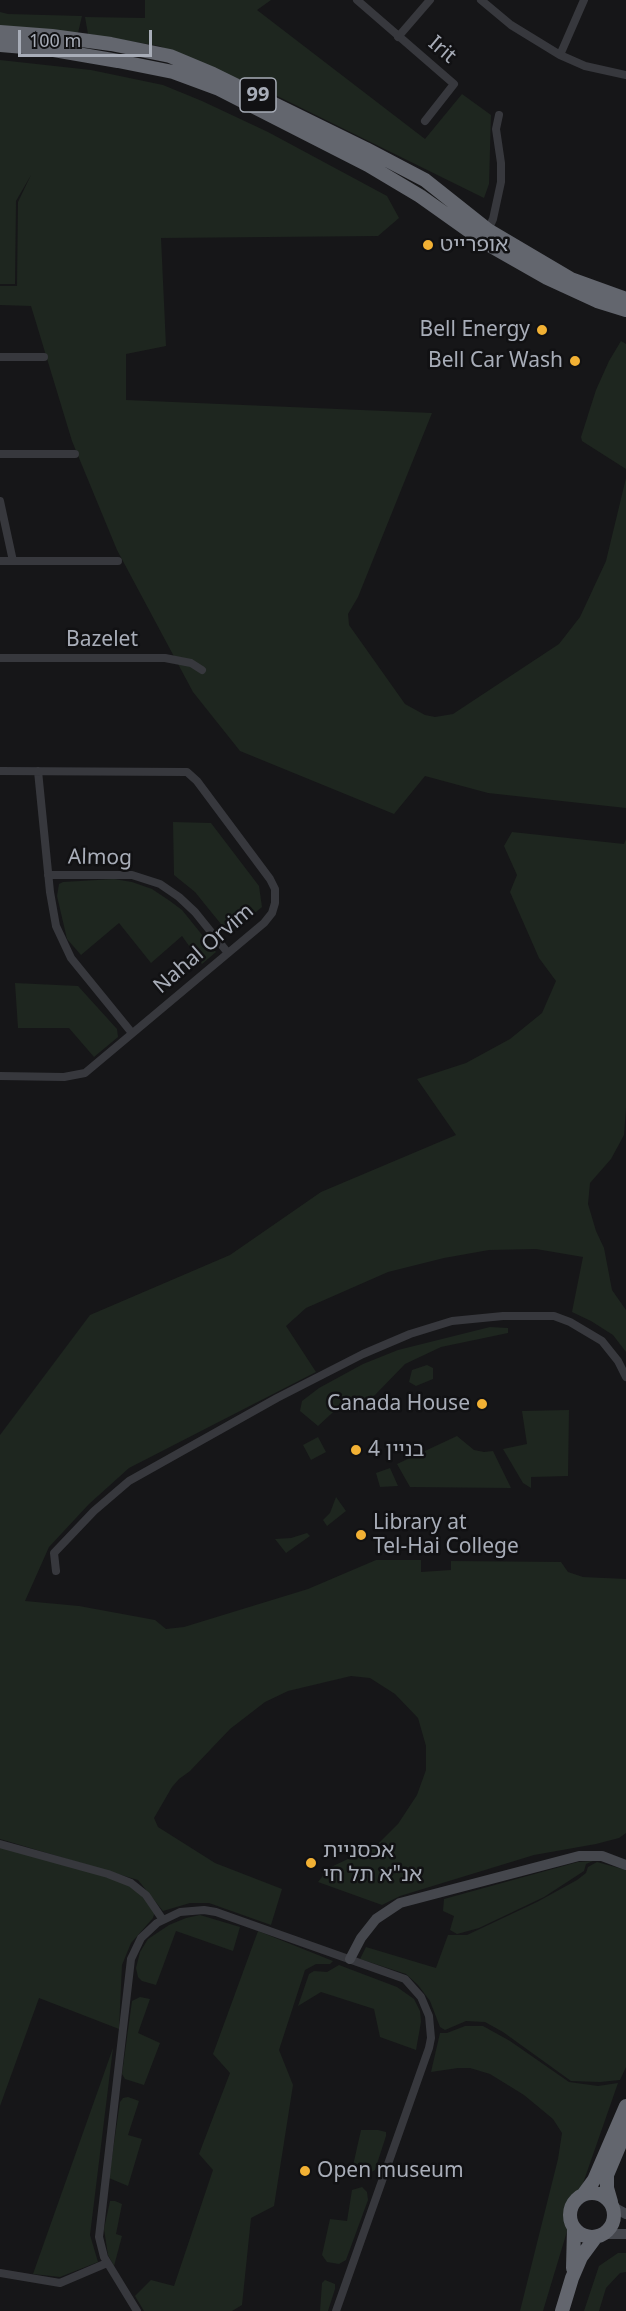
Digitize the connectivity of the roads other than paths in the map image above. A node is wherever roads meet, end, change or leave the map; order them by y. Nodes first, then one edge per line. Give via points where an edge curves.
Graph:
1 (357, 0) edge
2 (429, 0) edge
3 (481, 0) edge
4 (584, 0) edge
5 (0, 32) edge
6 (398, 37) junction
7 (0, 45) edge
8 (560, 55) junction
9 (626, 75) edge
10 (499, 115) dead end
11 (424, 122) dead end
12 (488, 230) junction
13 (626, 299) edge
14 (626, 310) edge
15 (0, 357) edge
16 (44, 357) dead end
17 (0, 454) edge
18 (75, 454) dead end
19 (0, 501) edge
20 (0, 561) edge
21 (13, 561) junction
22 (118, 561) dead end
23 (0, 658) edge
24 (202, 670) dead end
25 (0, 771) edge
26 (38, 771) junction
27 (48, 875) junction
28 (228, 953) junction
29 (132, 1033) junction
30 (1, 1077) edge
31 (626, 1377) edge
32 (56, 1571) dead end
33 (0, 1844) edge
34 (626, 1865) edge
35 (163, 1920) junction
36 (350, 1959) junction
37 (626, 2106) edge
38 (626, 2130) edge
39 (582, 2195) junction
40 (612, 2205) junction
41 (626, 2214) edge
42 (574, 2229) junction
43 (626, 2234) edge
44 (600, 2236) junction
45 (107, 2263) junction
46 (0, 2273) edge
47 (572, 2278) junction
48 (137, 2311) edge
49 (336, 2311) edge
50 (562, 2311) edge

1 - 6 street, Irit
2 - 6 street, Irit
3 - 8 street via 511,25
4 - 8 street
5 - 12 highway, 99 via 111,44 170,56 425,180
6 - 11 street, Irit via 454,84
7 - 14 highway, 99 via 129,63 173,72 219,89 368,165 489,245 547,278
8 - 9 street via 585,66
10 - 12 street via 496,129 501,182
12 - 13 highway, 99 via 571,279
15 - 16 street
17 - 18 street
19 - 21 street
20 - 21 street
21 - 22 street
23 - 24 street, Bazelet via 165,658 191,663
25 - 26 street, Nahal Orvim
26 - 27 street
26 - 28 street, Nahal Orvim via 176,771 193,776 275,889 272,913
27 - 28 street, Almog via 132,875 160,884 195,912
27 - 29 street via 52,912 63,944
28 - 29 street, Nahal Orvim
29 - 30 street, Nahal Orvim via 85,1073
31 - 32 street via 603,1341 554,1317 452,1321 410,1334 278,1398 129,1481 54,1553
33 - 35 street via 132,1882
34 - 36 street via 602,1856 579,1856 400,1903 372,1924
35 - 36 street via 190,1910 216,1912
35 - 45 street via 141,1938 131,1959 99,2225
36 - 49 street via 405,1979 429,2016 431,2038
37 - 39 highway via 594,2180
38 - 40 highway via 607,2175
39 - 40 highway via 602,2195
39 - 42 highway via 570,2212
40 - 41 street
40 - 44 highway via 614,2222
42 - 44 highway via 582,2236
42 - 47 highway
43 - 44 street
44 - 47 highway via 581,2257
45 - 46 street via 60,2283
45 - 48 street
47 - 50 highway

